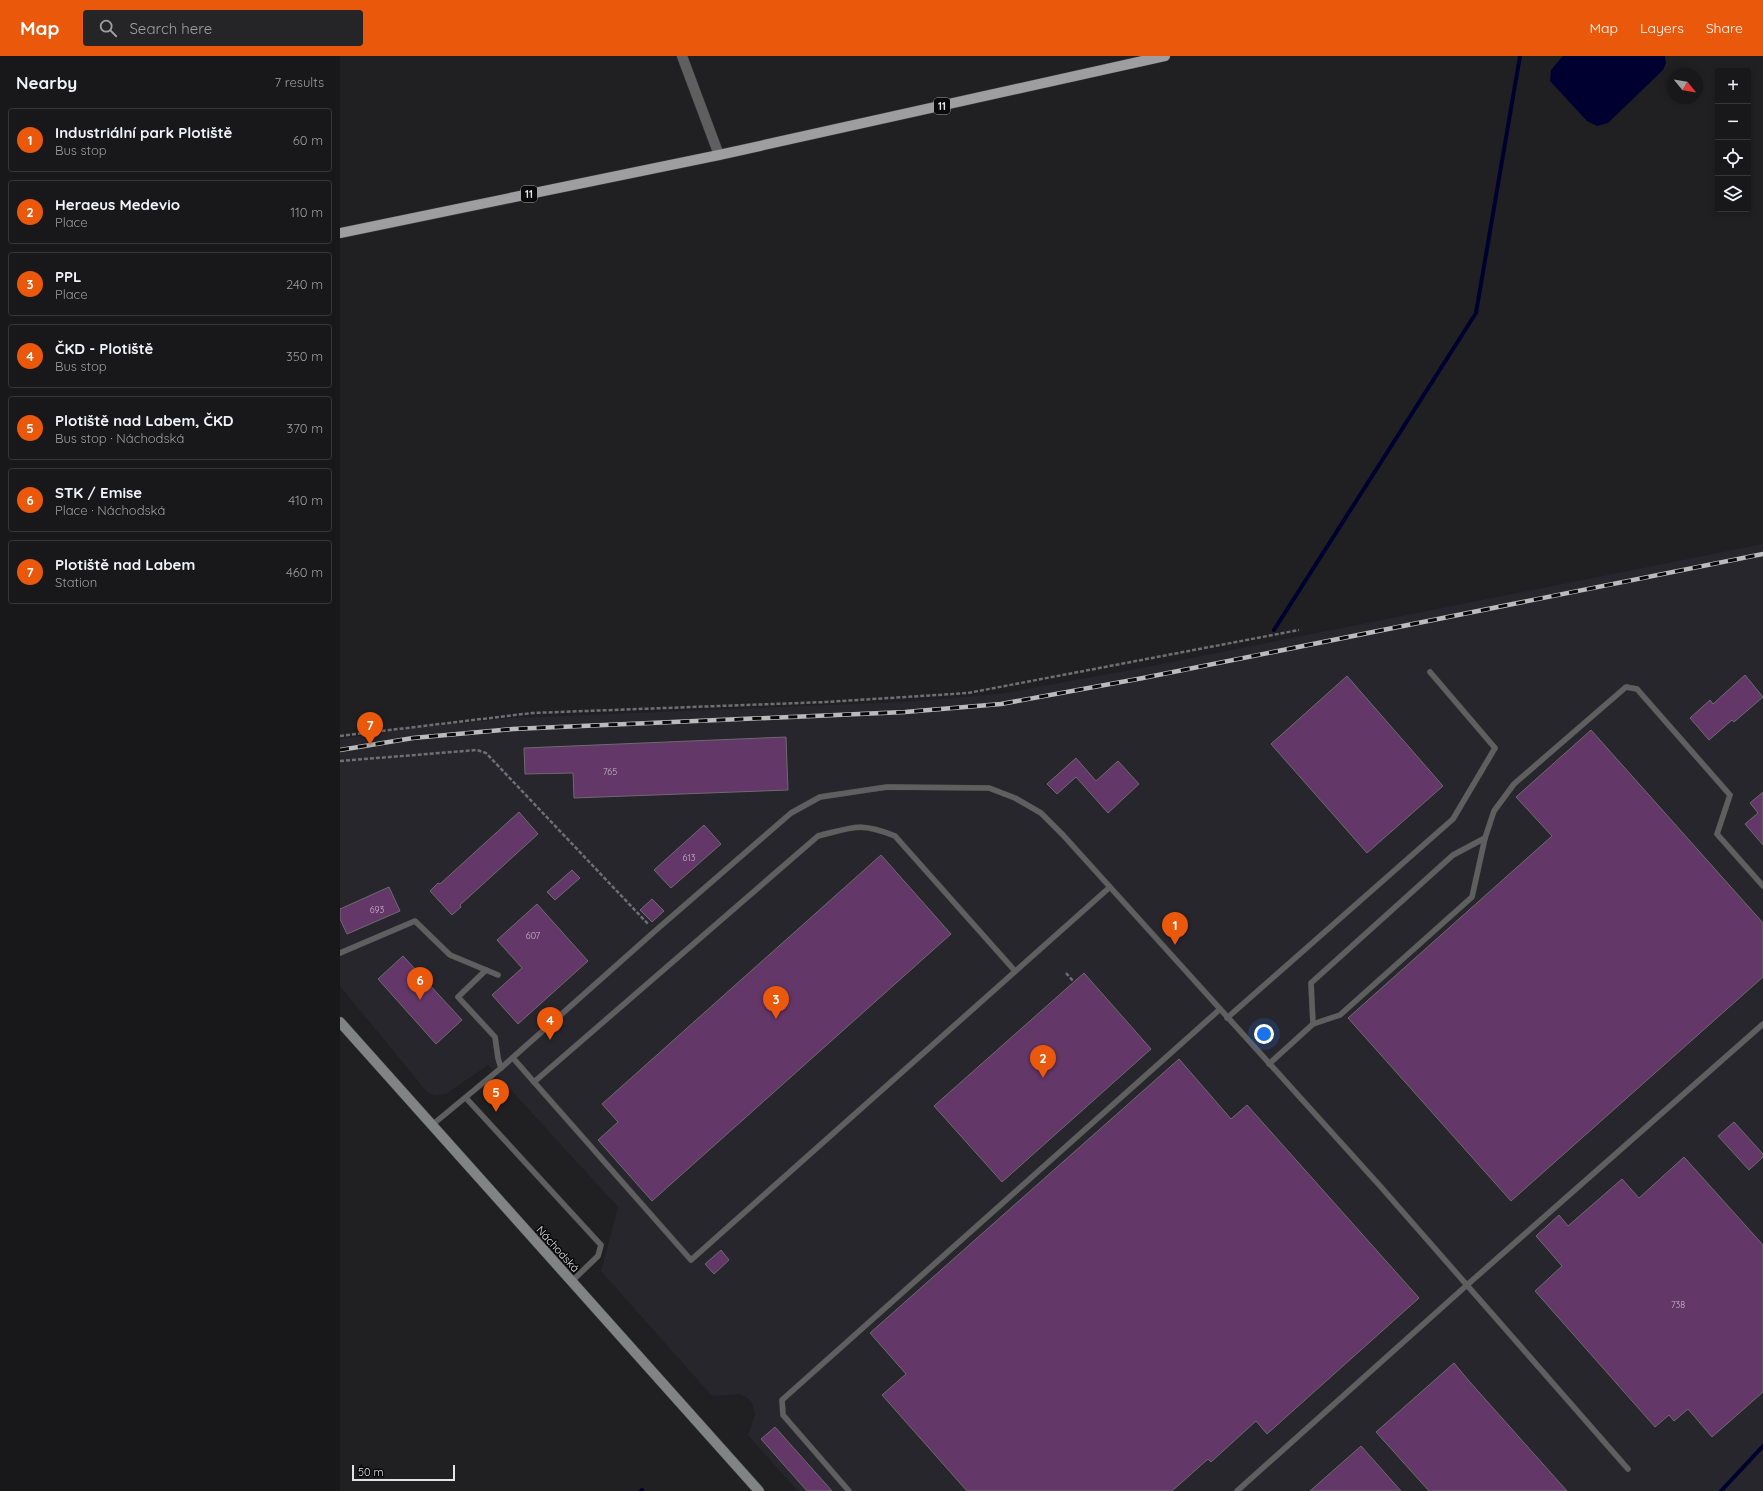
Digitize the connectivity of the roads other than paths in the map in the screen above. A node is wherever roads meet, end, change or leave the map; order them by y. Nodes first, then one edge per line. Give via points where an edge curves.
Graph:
1 (682, 56) edge
2 (1165, 56) edge
3 (718, 155) junction
4 (340, 233) edge
5 (1430, 672) dead end
6 (1485, 838) junction
7 (1763, 886) edge
8 (1110, 887) junction
9 (340, 953) edge
10 (486, 970) junction
11 (1015, 971) junction
12 (498, 975) dead end
13 (1219, 1010) junction
14 (1227, 1018) junction
15 (340, 1022) edge
16 (1313, 1024) junction
17 (1763, 1024) edge
18 (513, 1058) junction
19 (1269, 1064) junction
20 (501, 1068) junction
21 (534, 1082) junction
22 (466, 1098) junction
23 (432, 1125) junction
24 (571, 1282) junction
25 (1467, 1285) junction
26 (1628, 1470) dead end
27 (759, 1491) edge
28 (849, 1491) edge
29 (1237, 1491) edge

1 - 3 street
2 - 3 main road, 11
3 - 4 main road, 11
5 - 14 lane via 1495,748 1462,806 1453,819
6 - 7 lane via 1494,811 1514,784 1626,687 1637,689 1730,795 1717,834
6 - 16 lane via 1472,897 1340,1015
6 - 16 lane via 1453,855 1311,983
8 - 11 lane
8 - 13 lane
8 - 18 lane via 1041,813 1015,798 989,788 887,787 820,798 791,813
9 - 10 lane via 415,921 450,955
10 - 12 lane
10 - 20 lane via 458,997 495,1037
11 - 21 lane via 895,836 858,826 818,836
11 - 21 lane via 691,1260
13 - 14 lane
13 - 28 lane via 782,1400 783,1415
14 - 19 lane
15 - 23 main road, Náchodská
16 - 19 lane
17 - 25 lane
18 - 20 lane
18 - 21 lane
19 - 25 lane
20 - 22 lane
22 - 23 lane
22 - 24 lane via 601,1245 598,1256
23 - 24 main road, Náchodská
24 - 27 main road, Náchodská
25 - 26 lane
25 - 29 lane

